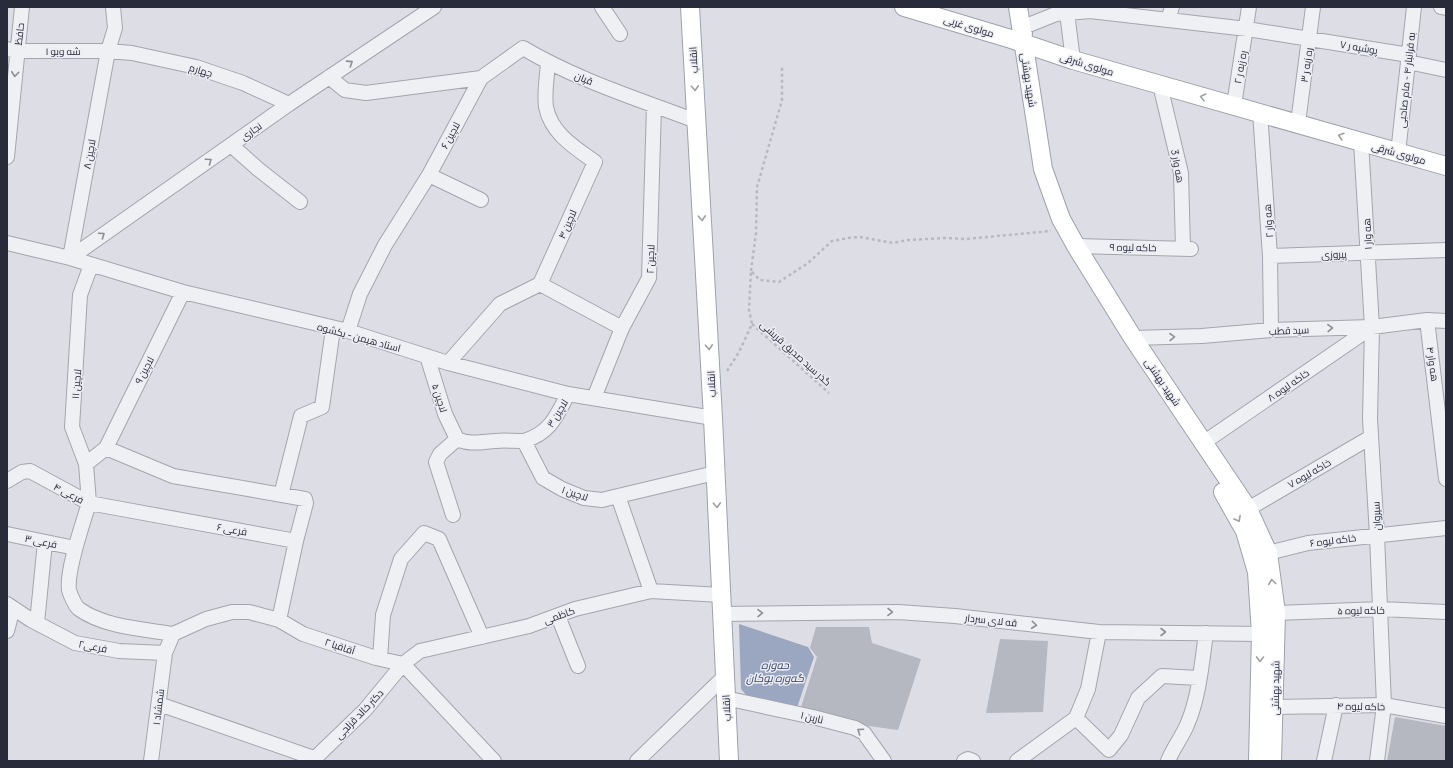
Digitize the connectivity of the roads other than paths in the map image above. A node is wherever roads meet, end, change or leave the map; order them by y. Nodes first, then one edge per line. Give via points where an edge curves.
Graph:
1 (22, 7) edge
2 (113, 7) edge
3 (434, 7) edge
4 (602, 7) edge
5 (690, 7) edge
6 (904, 7) edge
7 (1007, 7) edge
8 (1018, 7) edge
9 (1249, 7) edge
10 (1313, 7) edge
11 (1414, 7) edge
12 (1441, 7) edge
13 (1446, 8) edge
14 (1090, 9) edge
15 (1067, 13) junction
16 (1170, 13) edge
17 (1246, 29) junction
18 (620, 34) dead end
19 (1310, 38) junction
20 (1017, 41) junction
21 (12, 50) edge
22 (108, 51) junction
23 (1408, 59) junction
24 (1073, 60) junction
25 (548, 63) junction
26 (1446, 70) edge
27 (329, 77) junction
28 (481, 78) junction
29 (1160, 85) junction
30 (289, 104) junction
31 (1234, 105) junction
32 (654, 106) junction
33 (1260, 112) junction
34 (696, 121) junction
35 (1298, 123) junction
36 (1361, 142) junction
37 (231, 145) junction
38 (1398, 153) junction
39 (7, 157) edge
40 (1446, 166) edge
41 (429, 175) junction
42 (481, 200) dead end
43 (300, 202) dead end
44 (7, 243) edge
45 (1076, 246) junction
46 (1187, 248) joint
47 (1446, 250) edge
48 (1368, 253) junction
49 (1270, 256) junction
50 (70, 258) junction
51 (91, 265) junction
52 (540, 284) junction
53 (183, 292) junction
54 (1427, 320) junction
55 (1446, 321) edge
56 (1372, 327) junction
57 (622, 328) junction
58 (333, 329) junction
59 (1271, 330) junction
60 (348, 331) junction
61 (1133, 338) junction
62 (427, 356) junction
63 (448, 363) junction
64 (568, 394) junction
65 (594, 398) junction
66 (1443, 413) edge
67 (713, 418) junction
68 (1371, 437) junction
69 (457, 439) junction
70 (524, 441) junction
71 (1203, 443) junction
72 (106, 448) junction
73 (86, 464) junction
74 (715, 473) junction
75 (1446, 478) edge
76 (7, 481) edge
77 (281, 495) junction
78 (618, 496) junction
79 (89, 503) junction
80 (1248, 509) junction
81 (452, 515) dead end
82 (1446, 528) edge
83 (7, 534) edge
84 (1377, 535) junction
85 (296, 540) junction
86 (45, 542) junction
87 (75, 548) junction
88 (1268, 553) junction
89 (651, 591) junction
90 (721, 595) junction
91 (10, 606) edge
92 (1381, 609) junction
93 (1446, 612) edge
94 (1276, 613) junction
95 (721, 614) junction
96 (558, 616) junction
97 (279, 620) junction
98 (37, 623) junction
99 (7, 631) edge
100 (1099, 632) junction
101 (1206, 633) junction
102 (173, 634) junction
103 (1261, 634) junction
104 (482, 637) junction
105 (166, 653) junction
106 (380, 659) junction
107 (403, 664) junction
108 (578, 666) dead end
109 (724, 677) junction
110 (1200, 678) junction
111 (725, 698) junction
112 (159, 704) junction
113 (1336, 705) junction
114 (1384, 705) junction
115 (1275, 707) junction
116 (1446, 716) edge
117 (1076, 718) junction
118 (313, 760) edge
119 (1172, 760) edge
120 (152, 761) edge
121 (494, 761) edge
122 (637, 761) edge
123 (729, 761) edge
124 (884, 761) edge
125 (964, 761) edge
126 (973, 761) edge
127 (1018, 761) edge
128 (1258, 761) edge
129 (1272, 761) edge
130 (1324, 761) edge
131 (1377, 761) edge

1 - 21 street, حافظ
2 - 22 street, لاچین ۸ via 115,28
27 -> 3 street, نجاری
4 - 18 street
5 -> 34 main road, انقلاب
6 - 20 main road, مولوی غربی
7 - 20 main road, شهید بهشتی
8 - 20 main road, شهید بهشتی
9 - 17 street, ره زبه ر ۲
10 - 19 street, ره زبه ر ۳
11 - 23 street, به فرانبار ۴ - مام صاحبی
12 - 13 street
14 - 15 street
14 - 16 street
15 - 20 street via 1056,14 1026,26
15 - 24 street
16 - 17 street
17 - 19 street
17 - 31 street, ره زبه ر ۲
19 - 23 street, پوشپه ر ۷
19 - 35 street, ره زبه ر ۳
20 - 24 main road, مولوی شرقی
20 - 45 main road, شهید بهشتی via 1043,168 1061,219
20 -> 103 main road, شهید بهشتی via 1028,145 1038,186 1056,231 1136,360 1225,494 1245,531 1257,572
21 - 22 street, شه وبو ۱
21 -> 39 street, حافظ
22 - 30 street, چهارم via 132,53 196,67 243,83
22 - 50 street, لاچین ۸
23 - 26 street, پوشپه ر ۷
23 - 38 street, به فرانبار ۴ - مام صاحبی
24 - 29 main road, مولوی شرقی
25 - 28 street, قپان via 523,48
25 - 32 street, قپان
25 - 52 street, لاچین ۴ via 546,106 551,124 571,145 595,162
27 - 28 street via 345,90 366,93
27 - 30 street, نجاری
28 - 41 street, لاچین ۶
31 -> 29 main road, مولوی شرقی
29 - 46 street, هه وار 3 via 1181,173
30 - 37 street, نجاری
31 - 33 main road, مولوی شرقی
32 - 34 street, قپان
32 - 57 street, لاچین ۲ via 649,278
33 - 35 main road, مولوی شرقی
33 - 49 street, هه وار ۲
34 -> 67 main road, انقلاب
36 -> 35 main road, مولوی شرقی
36 - 38 main road, مولوی شرقی
36 - 48 street, هه وار ۱
37 - 43 street
50 -> 37 street, نجاری
38 - 40 main road, مولوی شرقی
41 - 42 street
41 - 60 street, لاچین ۶ via 385,245 360,294
44 - 50 street, استاد هیمن - یکشوه
45 - 46 street, خاکه لیوه ۹
45 - 61 main road, شهید بهشتی
47 - 48 street, پیروزی
48 - 49 street, پیروزی
48 - 56 street, هه وار ۱
49 - 59 street, هه وار ۲
50 - 51 street, استاد هیمن - یکشوه
51 - 53 street, استاد هیمن - یکشوه
51 - 73 street, لاچین ۱۱ via 80,295 72,427
52 - 57 street
52 - 63 street via 500,304
53 - 58 street, استاد هیمن - یکشوه
53 - 72 street, لاچین ۹
54 - 55 street, سید قطب
54 - 56 street, سید قطب
54 - 66 street, هه وار ۴
59 -> 56 street, سید قطب
56 - 68 street, سیروان
56 - 71 street, خاکه لیوه ۸
57 - 65 street, لاچین ۲
58 - 60 street, استاد هیمن - یکشوه
58 - 77 street via 322,407 301,416
61 -> 59 street, سید قطب
60 - 62 street, استاد هیمن - یکشوه
61 - 71 main road, شهید بهشتی
62 - 63 street, استاد هیمن - یکشوه
62 - 69 street, لاچین ۵ via 445,414
63 - 64 street, استاد هیمن - یکشوه
64 - 65 street, استاد هیمن - یکشوه
64 - 70 street, لاچین ۳ via 546,431
65 - 67 street, استاد هیمن - یکشوه
66 - 75 street, هه وار ۴
67 - 74 main road, انقلاب
68 - 80 street, خاکه لیوه ۷
68 - 84 street, سیروان
69 - 70 street via 476,443
69 - 81 street via 440,454 436,462
70 - 78 street, لاچین ۱ via 544,478 562,489 602,500
71 - 80 main road, شهید بهشتی
72 - 73 street
72 - 77 street via 173,476
73 - 79 street, لاچین ۱۱
74 - 78 street, لاچین ۱
74 -> 90 main road, انقلاب
76 - 79 street, فرعی ۴ via 22,472 30,472
77 - 85 street via 305,499
78 - 89 street
79 - 85 street, فرعی ۶
79 - 87 street, فرعی ۴
80 - 88 main road, شهید بهشتی
82 - 84 street, خاکه لیوه ۶
83 - 86 street, فرعی ۳
84 - 88 street, خاکه لیوه ۶ via 1308,543
84 - 92 street, سیروان
85 - 97 street
86 - 87 street, فرعی ۳
86 - 98 street
87 - 102 street via 69,590 77,608 102,620
94 -> 88 main road, شهید بهشتی
89 - 90 street, کاظمی
89 - 96 street, کاظمی via 575,609
90 - 95 main road, انقلاب
91 - 98 street, فرعی۲
91 - 99 street
92 - 93 street, خاکه لیوه ۵
92 - 94 street, خاکه لیوه ۵
92 - 114 street, سیروان
94 - 115 main road, شهید بهشتی
95 -> 100 street, قه لای سردار via 898,612
95 - 109 main road, انقلاب
96 - 104 street, کاظمی
96 - 108 street
97 - 102 street, آقاقیا ۲ via 249,612 232,612 206,619
97 - 106 street, آقاقیا ۲ via 303,634
98 - 105 street, فرعی۲ via 76,643 119,651
100 -> 101 street, قه لای سردار
100 - 117 street via 1088,689
101 - 103 street, قه لای سردار
101 - 110 street
102 - 105 street
103 -> 128 main road, شهید بهشتی
104 - 106 street via 439,539 424,533 401,559 383,615
104 - 107 street, کاظمی via 420,651
105 - 112 street, شمشاد ۱
106 - 107 street, آقاقیا ۲
107 - 118 street, دکتر خالد قزلجی via 365,710
107 - 121 street
109 - 111 main road, انقلاب
109 - 122 street
110 - 117 street via 1162,676 1138,698 1121,735 1109,750
110 - 119 street via 1187,724
111 - 123 main road, انقلاب
124 -> 111 street, نارین ۱ via 864,733 855,728
112 - 118 street
112 - 120 street, شمشاد ۱
113 - 114 street, خاکه لیوه ۴
113 - 115 street, خاکه لیوه ۴
113 - 130 street
114 - 116 street, خاکه لیوه ۴
114 - 131 street, سیروان
115 - 129 main road, شهید بهشتی
117 - 127 street
125 - 126 street

